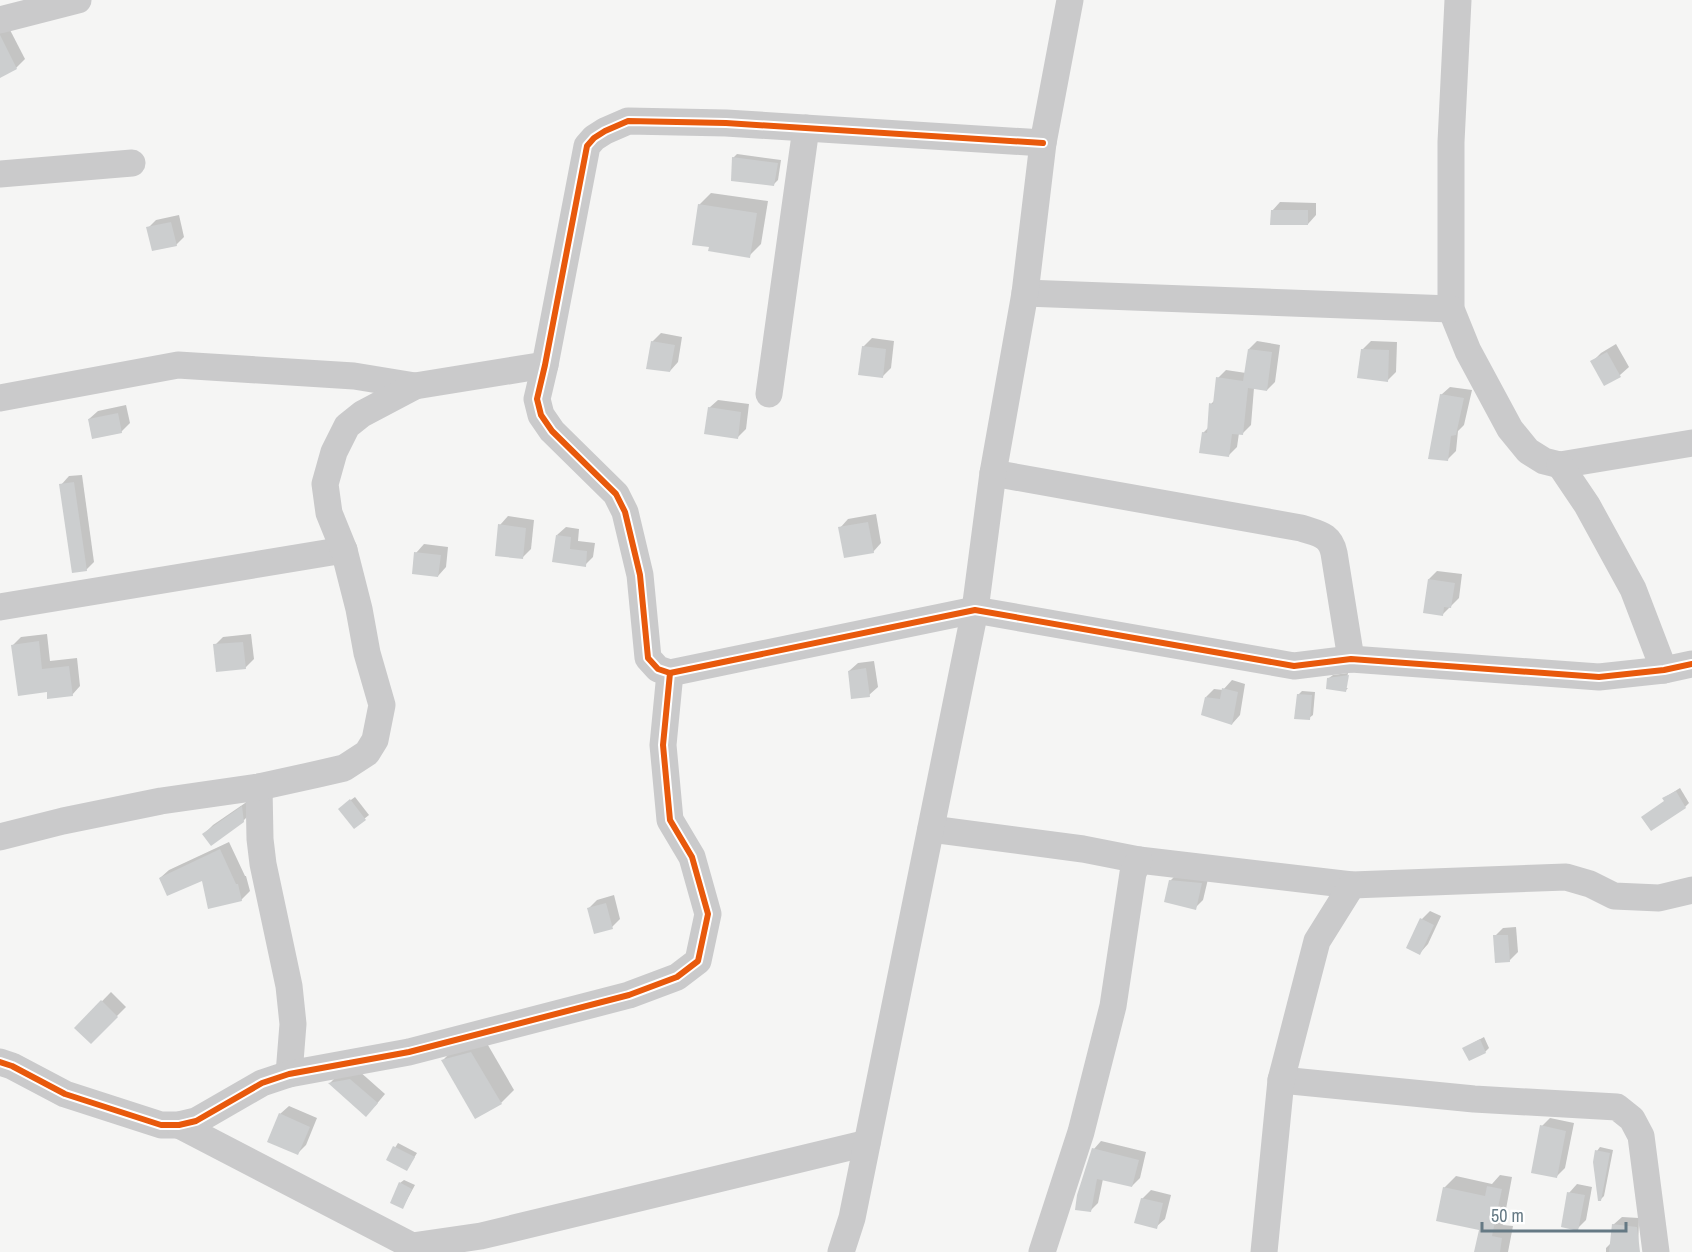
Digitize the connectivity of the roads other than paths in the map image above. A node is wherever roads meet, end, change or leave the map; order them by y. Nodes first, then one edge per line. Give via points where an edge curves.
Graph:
1 (78, 0) edge
2 (1070, 0) edge
3 (1458, 0) edge
4 (0, 20) edge
5 (806, 128) junction
6 (1043, 143) junction
7 (132, 163) dead end
8 (0, 174) edge
9 (1025, 293) junction
10 (1451, 309) junction
11 (545, 365) junction
12 (415, 386) junction
13 (769, 394) dead end
14 (0, 398) edge
15 (1692, 443) edge
16 (1560, 465) junction
17 (993, 473) junction
18 (344, 550) junction
19 (0, 607) edge
20 (975, 610) junction
21 (1351, 659) junction
22 (1692, 664) edge
23 (1664, 670) junction
24 (670, 673) junction
25 (259, 788) junction
26 (931, 829) junction
27 (0, 837) edge
28 (1139, 860) junction
29 (1352, 885) junction
30 (1692, 890) edge
31 (0, 1062) edge
32 (289, 1074) junction
33 (1281, 1080) junction
34 (179, 1125) junction
35 (867, 1143) junction
36 (475, 1244) edge
37 (841, 1252) edge
38 (1042, 1252) edge
39 (1264, 1252) edge
40 (1656, 1252) edge

1 - 4 street
2 - 6 street
3 - 10 street via 1451,142
5 - 6 street
5 - 11 street via 628,121 594,138 587,147
5 - 13 street
6 - 9 street
7 - 8 street
9 - 10 street
9 - 17 street
10 - 16 street via 1467,351 1510,429 1528,451
11 - 12 street
11 - 24 street via 537,399 541,415 552,431 616,494 625,512 640,575 648,658 658,669
12 - 14 street via 354,376 178,365
12 - 18 street via 347,426 334,452 325,484 329,513
15 - 16 street
16 - 23 street via 1633,589
17 - 20 street
17 - 21 street via 1301,528 1327,538 1332,542
18 - 19 street
18 - 25 street via 382,705 375,740 367,753 344,768
20 - 21 street via 1294,666
20 - 24 street
20 - 26 street
21 - 23 street via 1599,677
22 - 23 street
24 - 32 street via 663,745 670,820 692,857 708,914 698,961 677,977 629,995 409,1052
25 - 27 street via 161,801
25 - 32 street via 262,864 289,986 293,1024
26 - 28 street
26 - 35 street
28 - 29 street
28 - 38 street via 1133,873 1113,1006 1081,1132
29 - 30 street via 1566,877 1614,896 1659,898
29 - 33 street via 1317,941
31 - 34 street via 64,1094 161,1125
32 - 34 street via 262,1083 196,1121
33 - 39 street
33 - 40 street via 1474,1099 1617,1107 1632,1119 1641,1136
34 - 36 street via 412,1246
35 - 36 street
35 - 37 street

